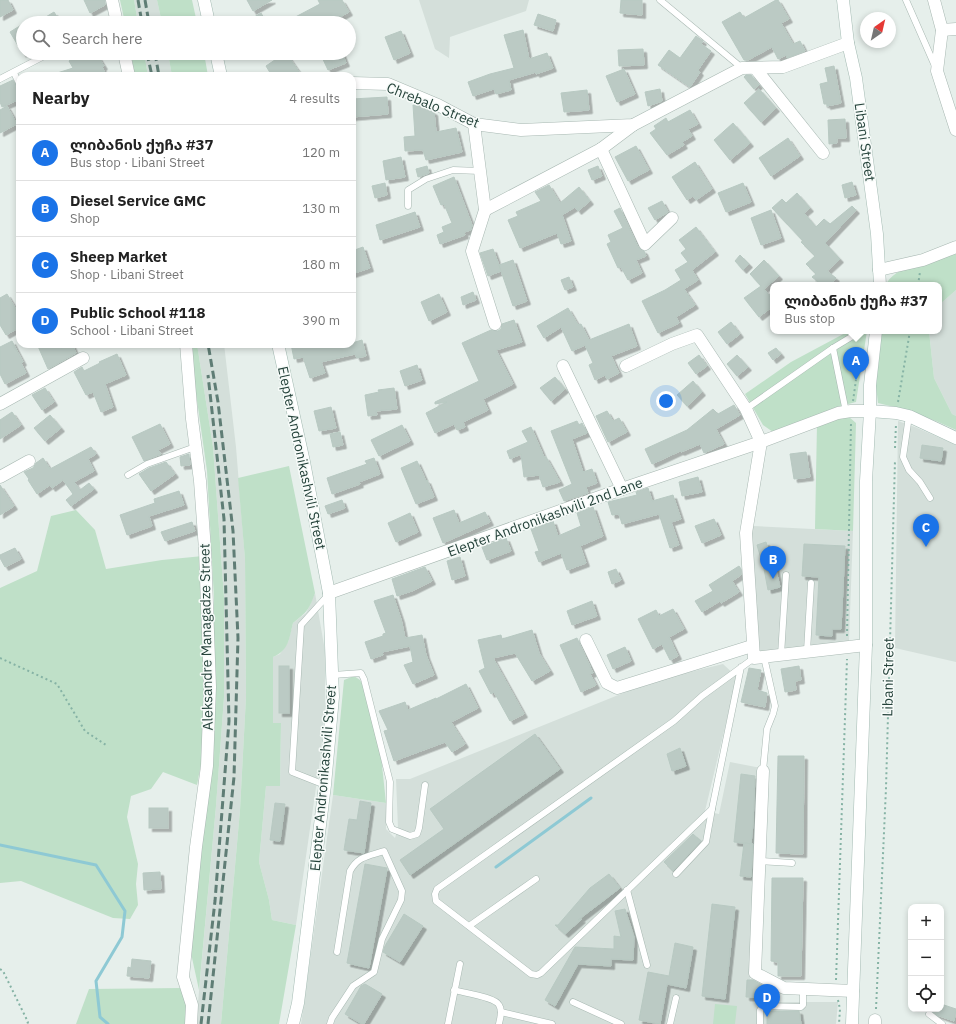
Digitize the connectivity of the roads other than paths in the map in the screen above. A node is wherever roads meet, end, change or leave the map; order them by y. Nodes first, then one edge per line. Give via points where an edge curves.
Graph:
1 (112, 0) edge
2 (204, 0) edge
3 (660, 0) edge
4 (843, 0) edge
5 (906, 0) edge
6 (934, 0) edge
7 (113, 16) edge
8 (207, 16) edge
9 (956, 29) edge
10 (942, 30) junction
11 (848, 43) junction
12 (37, 60) edge
13 (125, 60) edge
14 (218, 60) edge
15 (742, 68) junction
16 (755, 68) junction
17 (126, 72) edge
18 (220, 72) edge
19 (937, 72) junction
20 (14, 73) junction
21 (16, 77) edge
22 (0, 79) edge
23 (356, 83) edge
24 (474, 124) junction
25 (633, 125) junction
26 (956, 130) edge
27 (601, 149) junction
28 (822, 153) dead end
29 (480, 171) junction
30 (408, 206) dead end
31 (485, 210) junction
32 (672, 218) dead end
33 (956, 248) edge
34 (879, 270) junction
35 (880, 282) edge
36 (495, 324) dead end
37 (856, 334) edge
38 (876, 334) edge
39 (186, 348) edge
40 (279, 348) edge
41 (833, 348) junction
42 (83, 358) dead end
43 (563, 366) dead end
44 (626, 366) dead end
45 (0, 404) edge
46 (746, 409) junction
47 (849, 411) junction
48 (870, 411) junction
49 (909, 416) junction
50 (956, 438) edge
51 (761, 442) junction
52 (195, 447) junction
53 (29, 461) dead end
54 (128, 475) dead end
55 (0, 477) edge
56 (622, 489) junction
57 (930, 498) dead end
58 (786, 575) dead end
59 (811, 583) dead end
60 (329, 593) junction
61 (586, 640) dead end
62 (866, 645) junction
63 (752, 646) junction
64 (807, 651) junction
65 (781, 655) junction
66 (759, 658) junction
67 (741, 667) junction
68 (332, 675) junction
69 (763, 771) joint
70 (325, 785) junction
71 (425, 785) dead end
72 (712, 808) junction
73 (760, 860) junction
74 (792, 863) dead end
75 (676, 874) dead end
76 (536, 879) dead end
77 (627, 890) junction
78 (469, 926) junction
79 (337, 952) dead end
80 (460, 964) dead end
81 (647, 965) dead end
82 (803, 989) junction
83 (454, 990) junction
84 (852, 991) junction
85 (676, 998) dead end
86 (573, 1002) dead end
87 (501, 1012) junction
88 (929, 1014) dead end
89 (191, 1024) edge
90 (292, 1024) edge
91 (330, 1024) edge
92 (448, 1024) edge
93 (499, 1024) edge
94 (552, 1024) edge
95 (621, 1024) edge
96 (670, 1024) edge
97 (760, 1024) edge
98 (852, 1024) edge
99 (942, 1024) edge

1 - 7 street
2 - 8 street
3 - 15 lane
4 - 11 street, Libani Street
5 - 19 lane
6 - 10 street
9 - 10 street
10 - 19 street
11 - 16 street, Chrebalo Street via 783,68
11 - 34 street, Libani Street via 856,78 878,234
12 - 20 lane
13 - 17 street
14 - 18 street
15 - 16 street, Chrebalo Street
15 - 25 street, Chrebalo Street
16 - 28 street
19 - 26 street
20 - 21 lane
20 - 22 lane
23 - 24 street, Chrebalo Street via 388,84 438,105
24 - 25 street, Chrebalo Street via 521,130
24 - 29 street
25 - 27 street, Chrebalo Street
27 - 31 street, Chrebalo Street
27 - 32 street via 645,244
29 - 30 lane via 453,170 426,179 408,190
29 - 31 street
31 - 36 street via 472,251
33 - 34 street via 922,260
34 - 35 street, Libani Street
37 - 41 lane
38 - 48 street, Libani Street
39 - 52 street, Aleksandre Managadze Street
40 - 60 street, Elepter Andronikashvili Street
41 - 46 lane
41 - 47 lane
42 - 45 street
43 - 56 street
44 - 46 street via 697,335
46 - 51 street
47 - 48 street, Elepter Andronikashvili 2nd Lane
47 - 51 street, Elepter Andronikashvili 2nd Lane
48 - 49 street, Elepter Andronikashvili 2nd Lane
48 - 62 street, Libani Street via 866,481
49 - 50 street, Elepter Andronikashvili 2nd Lane
49 - 57 lane via 903,457 909,470
51 - 56 street, Elepter Andronikashvili 2nd Lane
51 - 63 street via 746,533
52 - 54 lane via 147,464
52 - 89 street, Aleksandre Managadze Street via 205,550 210,687 207,766 183,977 192,1005
53 - 55 street
56 - 60 street, Elepter Andronikashvili 2nd Lane
58 - 65 lane
59 - 64 lane
60 - 68 street, Elepter Andronikashvili Street
60 - 70 lane via 301,625 292,772
61 - 63 street via 607,683 617,688
62 - 64 street
62 - 84 street, Libani Street
63 - 66 street
64 - 65 street
65 - 66 street
66 - 67 lane
66 - 69 lane via 775,706 767,729
67 - 72 lane
67 - 78 lane via 702,696 674,722 437,889 436,901
68 - 70 street, Elepter Andronikashvili Street via 334,697
68 - 71 lane via 361,673 364,679 390,782 389,822 392,829 410,836 417,834
69 - 73 street
70 - 90 street, Elepter Andronikashvili Street via 298,1003
72 - 75 lane via 706,842
72 - 77 lane
73 - 74 lane
73 - 82 street via 755,973 784,988
76 - 78 lane
77 - 78 lane via 537,975 531,974
77 - 81 lane
79 - 91 lane via 350,871 359,859 384,851 402,891 401,900 382,939 374,972 353,986
80 - 83 lane
82 - 84 street
82 - 97 lane via 801,1007 764,1006 760,1010
83 - 87 lane via 494,1000
83 - 92 lane
84 - 98 street, Libani Street
85 - 96 lane
86 - 95 lane
87 - 93 lane
87 - 94 lane
88 - 99 lane

